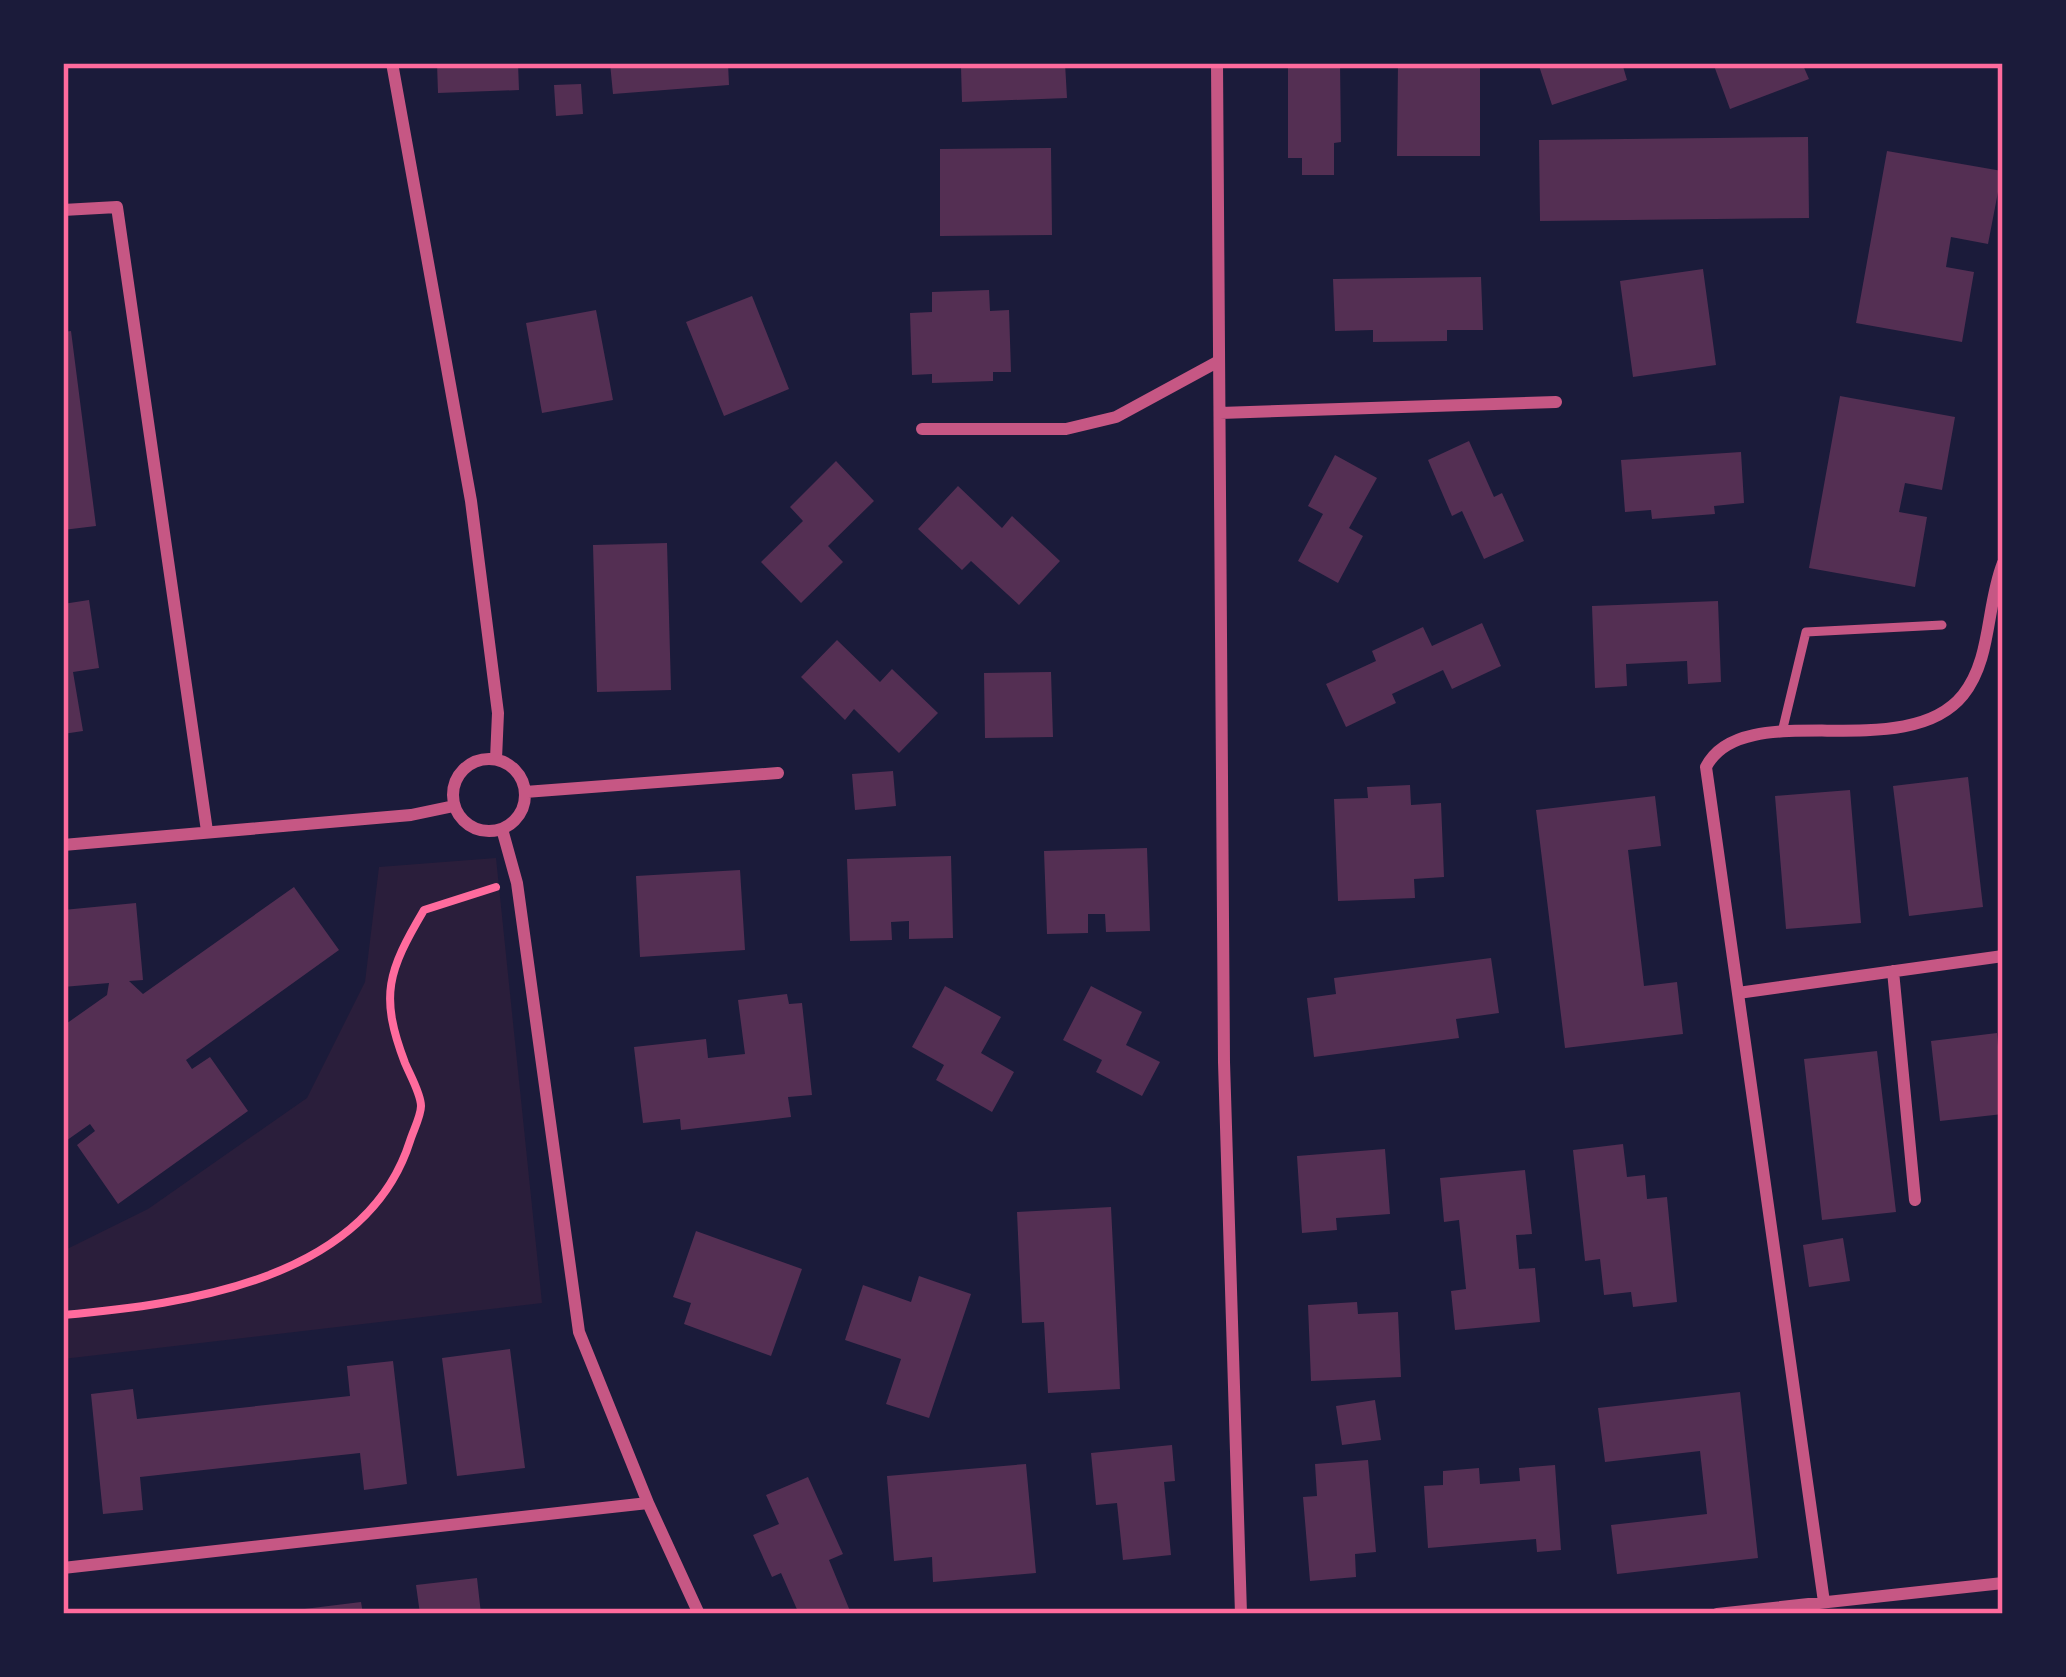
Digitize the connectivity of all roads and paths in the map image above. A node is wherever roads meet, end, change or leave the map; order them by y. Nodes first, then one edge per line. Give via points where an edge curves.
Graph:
1 (392, 63) edge
2 (1217, 63) edge
3 (63, 210) edge
4 (1219, 361) junction
5 (1556, 402) dead end
6 (1220, 413) junction
7 (922, 429) dead end
8 (2003, 563) edge
9 (1942, 625) dead end
10 (1782, 732) junction
11 (496, 759) junction
12 (778, 773) dead end
13 (525, 792) junction
14 (454, 806) junction
15 (502, 829) junction
16 (207, 831) junction
17 (63, 845) edge
18 (517, 883) junction
19 (2003, 956) edge
20 (1893, 971) junction
21 (1738, 993) junction
22 (1915, 1200) dead end
23 (63, 1315) edge
24 (648, 1503) junction
25 (63, 1568) edge
26 (2003, 1583) edge
27 (1824, 1602) junction
28 (699, 1614) edge
29 (1241, 1614) edge
30 (1717, 1614) edge

1 - 11 street via 471,501 498,713
2 - 4 street
3 - 16 street via 117,207
4 - 6 street
4 - 7 street via 1116,417 1066,429
5 - 6 street
6 - 29 street via 1224,1062
8 - 10 street via 1978,672 1942,714 1884,730
9 - 10 lane via 1806,632
10 - 21 street via 1730,742 1706,767
11 - 13 street via 516,771
11 - 14 street via 461,771
12 - 13 street
13 - 15 street via 519,814
14 - 15 street via 479,830
14 - 16 street
15 - 18 street
16 - 17 street
18 - 23 path via 424,910 396,956 386,995 422,1105 404,1162 374,1207 334,1242 273,1275 138,1308
18 - 24 street via 579,1332
19 - 20 street
20 - 21 street
20 - 22 street
21 - 27 street
24 - 25 street
24 - 28 street
26 - 27 street
27 - 30 street

